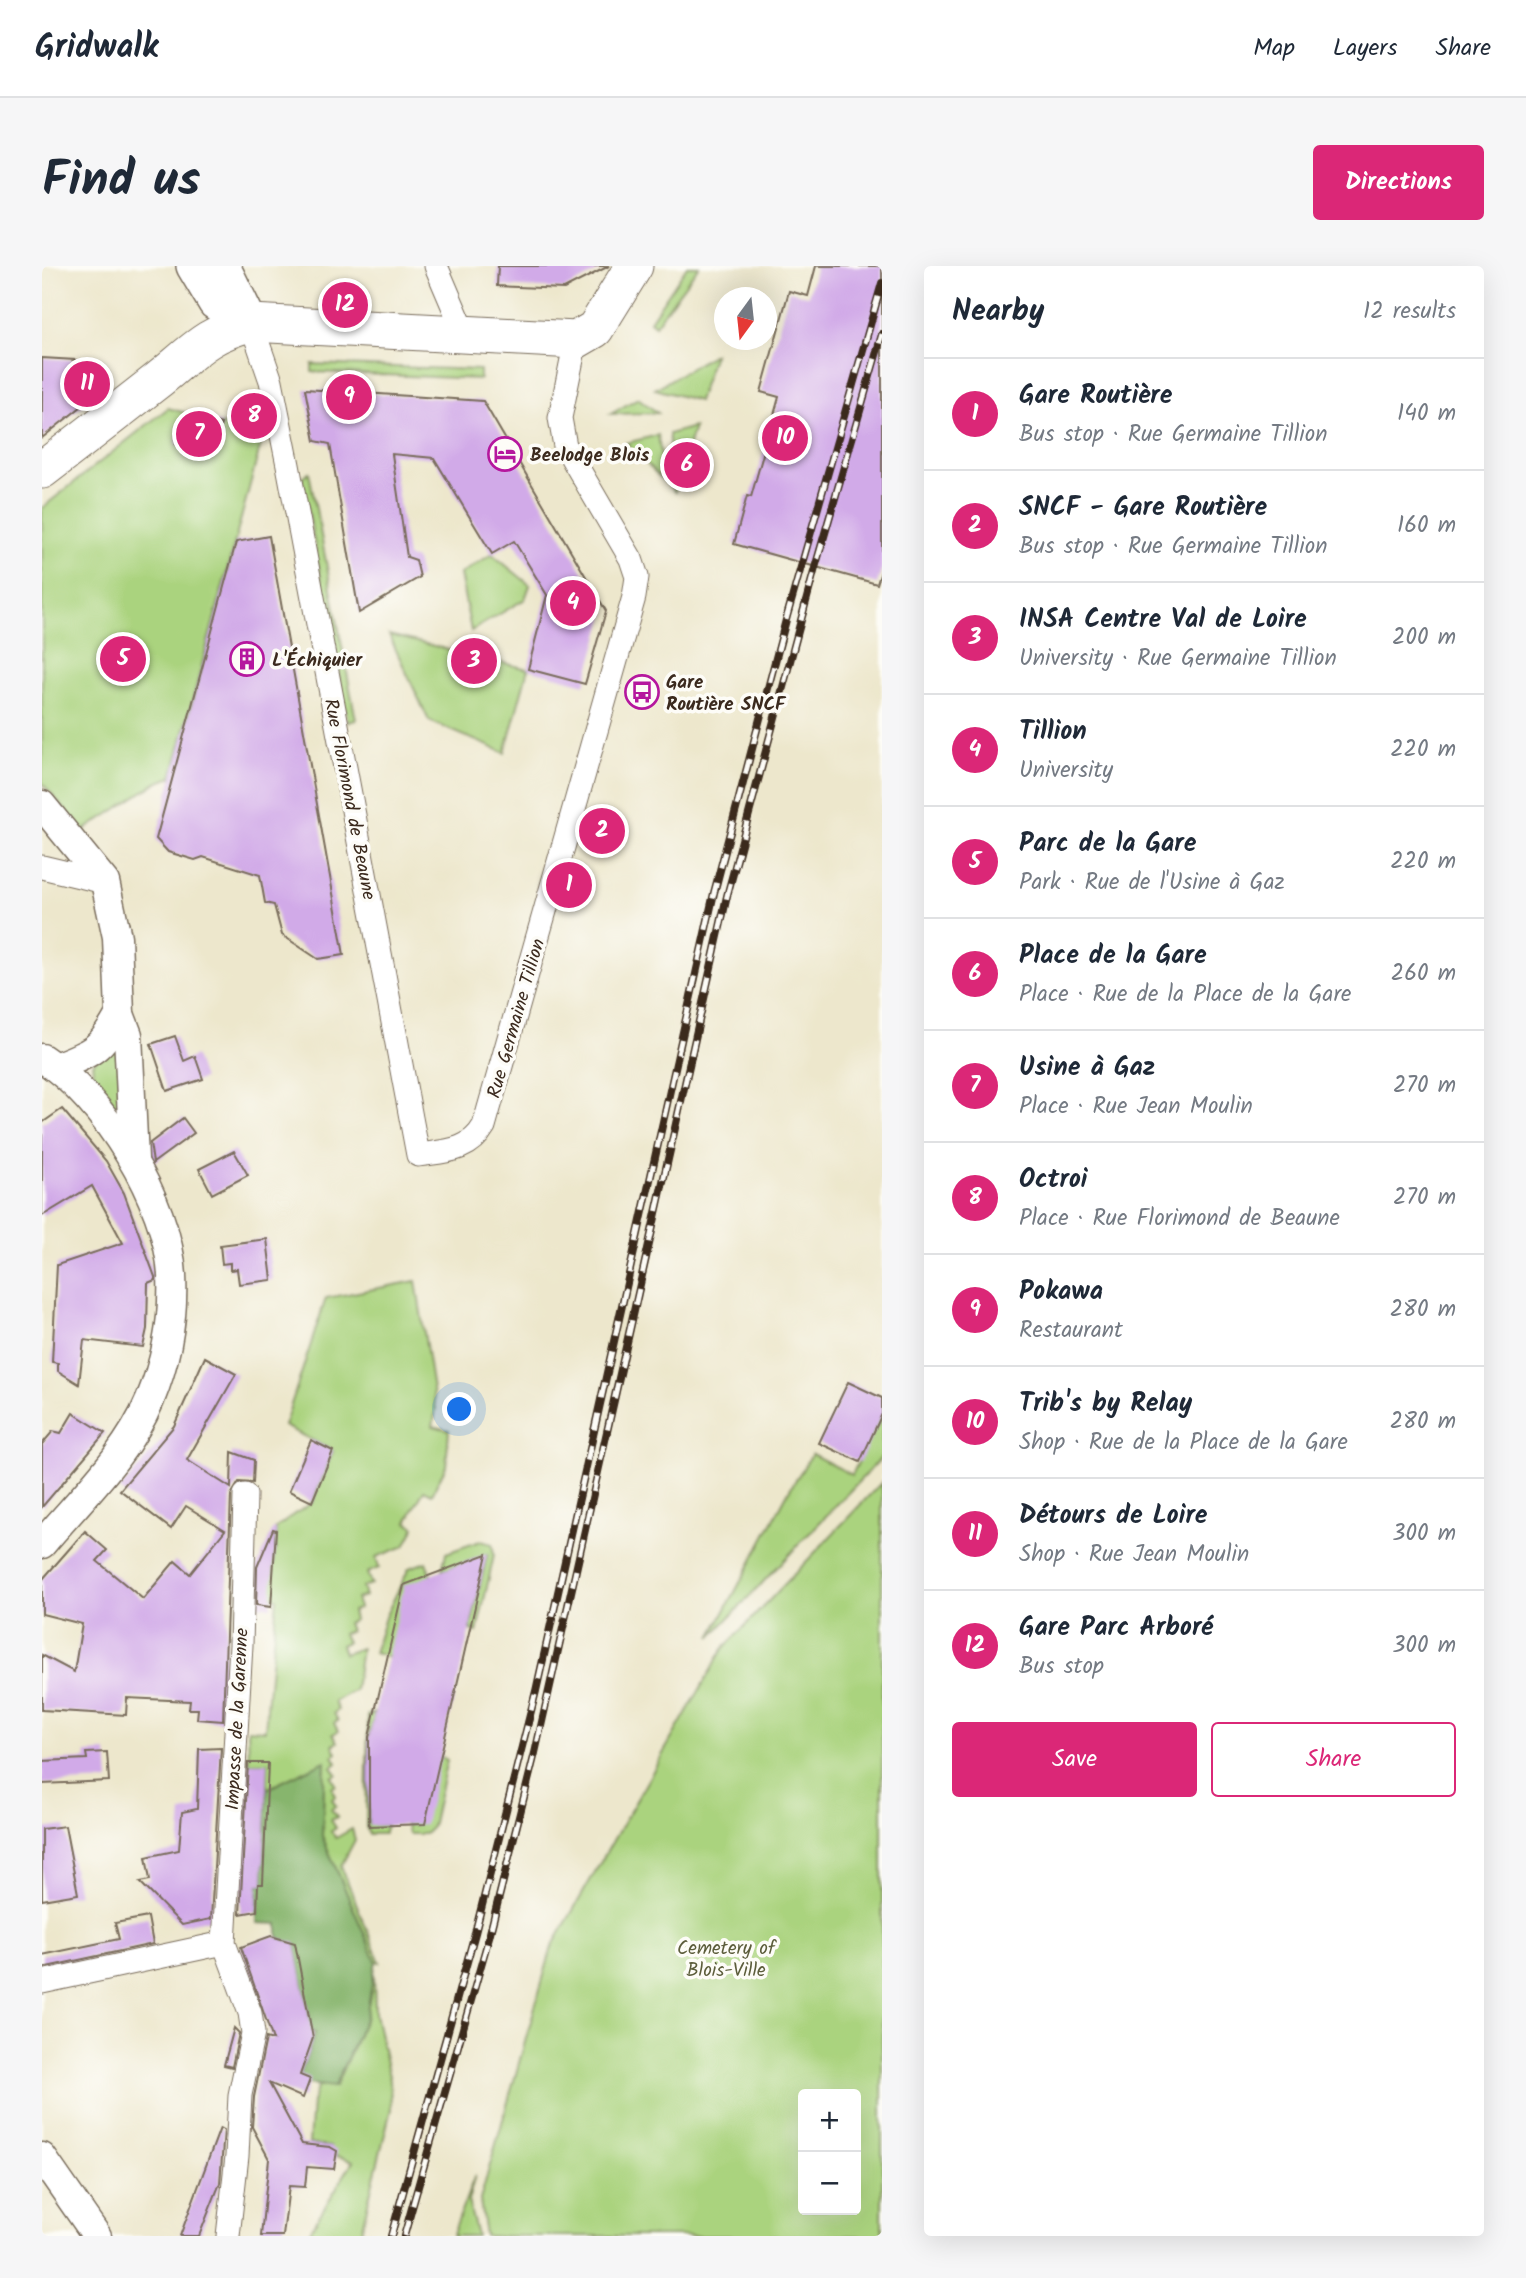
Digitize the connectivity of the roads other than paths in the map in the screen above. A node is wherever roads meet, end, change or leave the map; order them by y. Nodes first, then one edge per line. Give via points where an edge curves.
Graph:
1 (193, 266) edge
2 (223, 266) edge
3 (436, 266) edge
4 (634, 266) edge
5 (251, 323) junction
6 (465, 334) junction
7 (576, 341) junction
8 (42, 470) edge
9 (42, 806) edge
10 (42, 867) edge
11 (104, 881) junction
12 (120, 1014) junction
13 (49, 1063) edge
14 (418, 1155) joint
15 (134, 1160) junction
16 (245, 1495) dead end
17 (42, 1544) edge
18 (224, 1943) junction
19 (42, 1982) edge
20 (42, 2157) edge
21 (97, 2236) edge
22 (228, 2236) edge

1 - 5 main road via 215,303
2 - 5 main road
3 - 6 street
4 - 7 main road via 595,328
5 - 6 main road
5 - 8 main road via 203,340
5 - 14 street, Rue Florimond de Beaune via 271,381 288,465
6 - 7 main road
7 - 14 street, Rue Germaine Tillion via 560,429 637,577 484,1126 464,1148
9 - 11 street
10 - 11 street
11 - 12 street via 117,937
12 - 13 street via 108,1036 87,1057
12 - 15 street via 128,1035
13 - 15 street via 88,1097
15 - 17 street via 156,1209 172,1274 169,1340 150,1401 120,1452
16 - 18 street, Impasse de la Garenne
18 - 19 street
18 - 22 street, Impasse de la Garenne via 253,2033 240,2095
20 - 21 street

